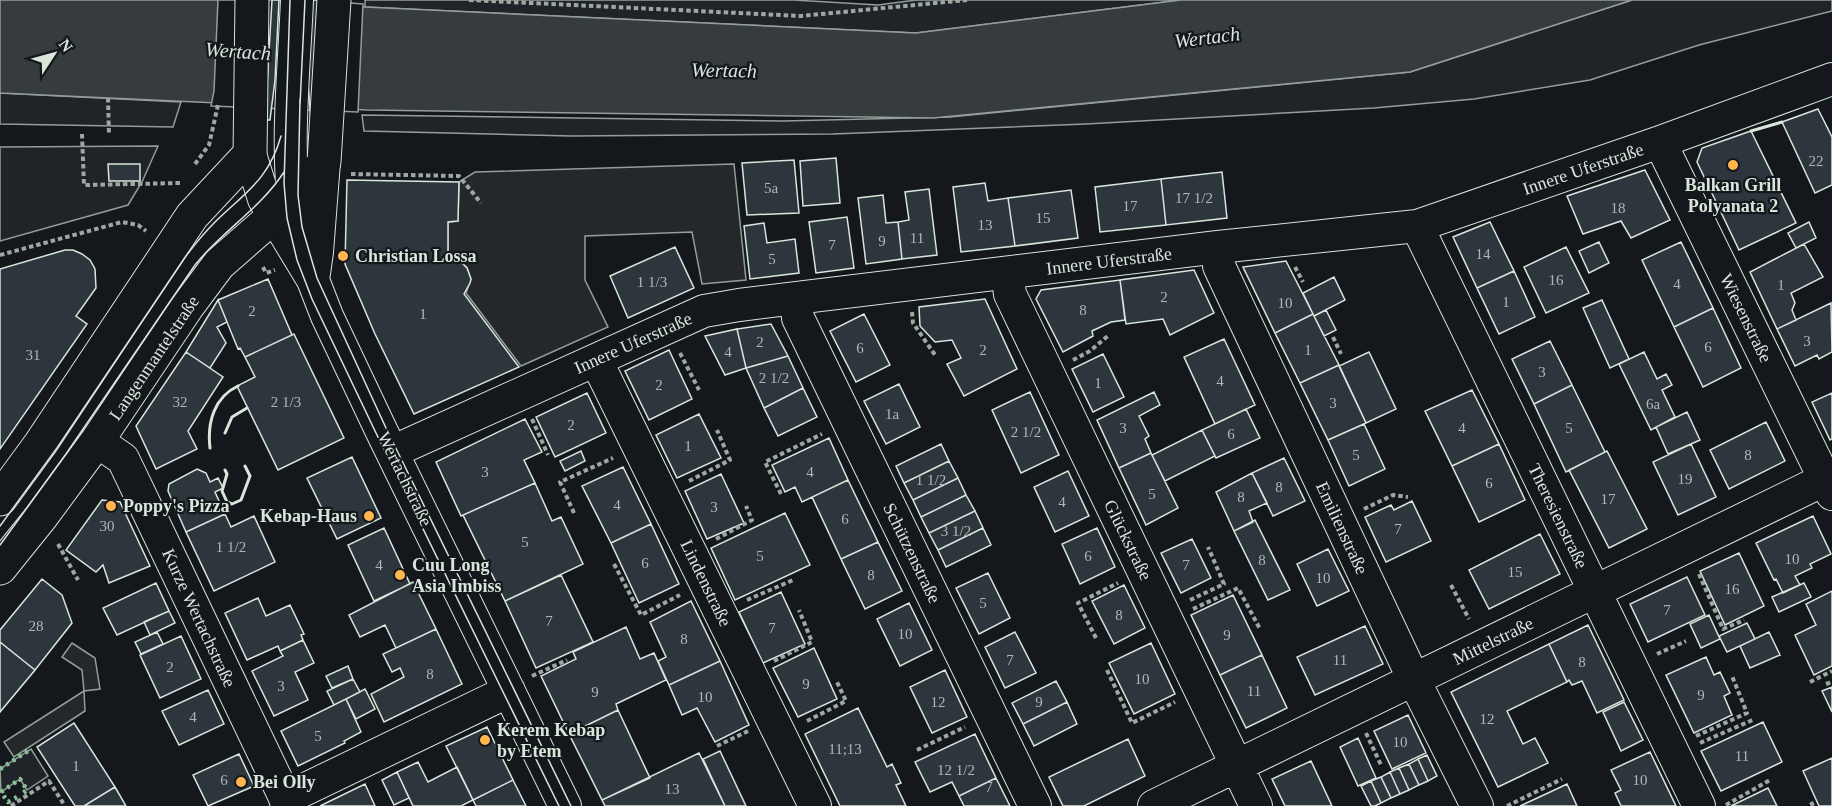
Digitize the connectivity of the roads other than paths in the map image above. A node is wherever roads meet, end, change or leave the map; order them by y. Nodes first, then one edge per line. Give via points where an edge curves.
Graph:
1 (252, 0) edge
2 (297, 0) edge
3 (334, 0) edge
4 (1832, 79) edge
5 (1660, 142) junction
6 (291, 158) junction
7 (236, 162) junction
8 (333, 168) junction
9 (283, 208) junction
10 (1417, 226) junction
11 (1218, 247) junction
12 (1007, 273) junction
13 (313, 280) junction
14 (796, 298) junction
15 (596, 360) junction
16 (97, 441) junction
17 (392, 452) junction
18 (1830, 484) edge
19 (0, 499) edge
20 (0, 568) edge
21 (1596, 592) junction
22 (1414, 680) junction
23 (509, 691) junction
24 (1236, 766) junction
25 (287, 802) edge
26 (565, 806) edge
27 (815, 806) edge
28 (1035, 806) edge
29 (1154, 806) edge
30 (1256, 806) edge
31 (1477, 806) edge
32 (1699, 806) edge

1 - 7 main road
2 - 6 street
3 - 8 main road
4 - 5 street, Innere Uferstraße
5 - 10 street, Innere Uferstraße
5 - 18 street, Wiesenstraße
6 - 7 street
6 - 9 street
7 - 9 street via 260,192
7 - 19 main road via 192,216
8 - 9 main road, Langenmantelstraße
8 - 13 street, Wertachstraße
9 - 13 street
9 - 16 main road, Langenmantelstraße via 219,264
10 - 11 street, Innere Uferstraße
10 - 21 street, Theresienstraße
11 - 12 street, Innere Uferstraße
11 - 22 street, Emilienstraße via 1219,266
12 - 14 street, Innere Uferstraße
12 - 24 street, Glückstraße via 1010,294
13 - 17 street, Wertachstraße
14 - 15 street, Innere Uferstraße via 704,311
14 - 28 street, Schützenstraße via 798,318
15 - 17 street, Innere Uferstraße
15 - 27 street, Lindenstraße
16 - 20 main road, Langenmantelstraße
16 - 25 street, Kurze Wertachstraße via 123,459
17 - 23 street, Wertachstraße
18 - 21 street, Mittelstraße
21 - 22 street, Mittelstraße
21 - 32 street, Theresienstraße
22 - 24 street, Mittelstraße
22 - 31 street, Emilienstraße
23 - 25 street
23 - 26 street, Wertachstraße
24 - 29 street, Mittelstraße
24 - 30 street, Glückstraße

